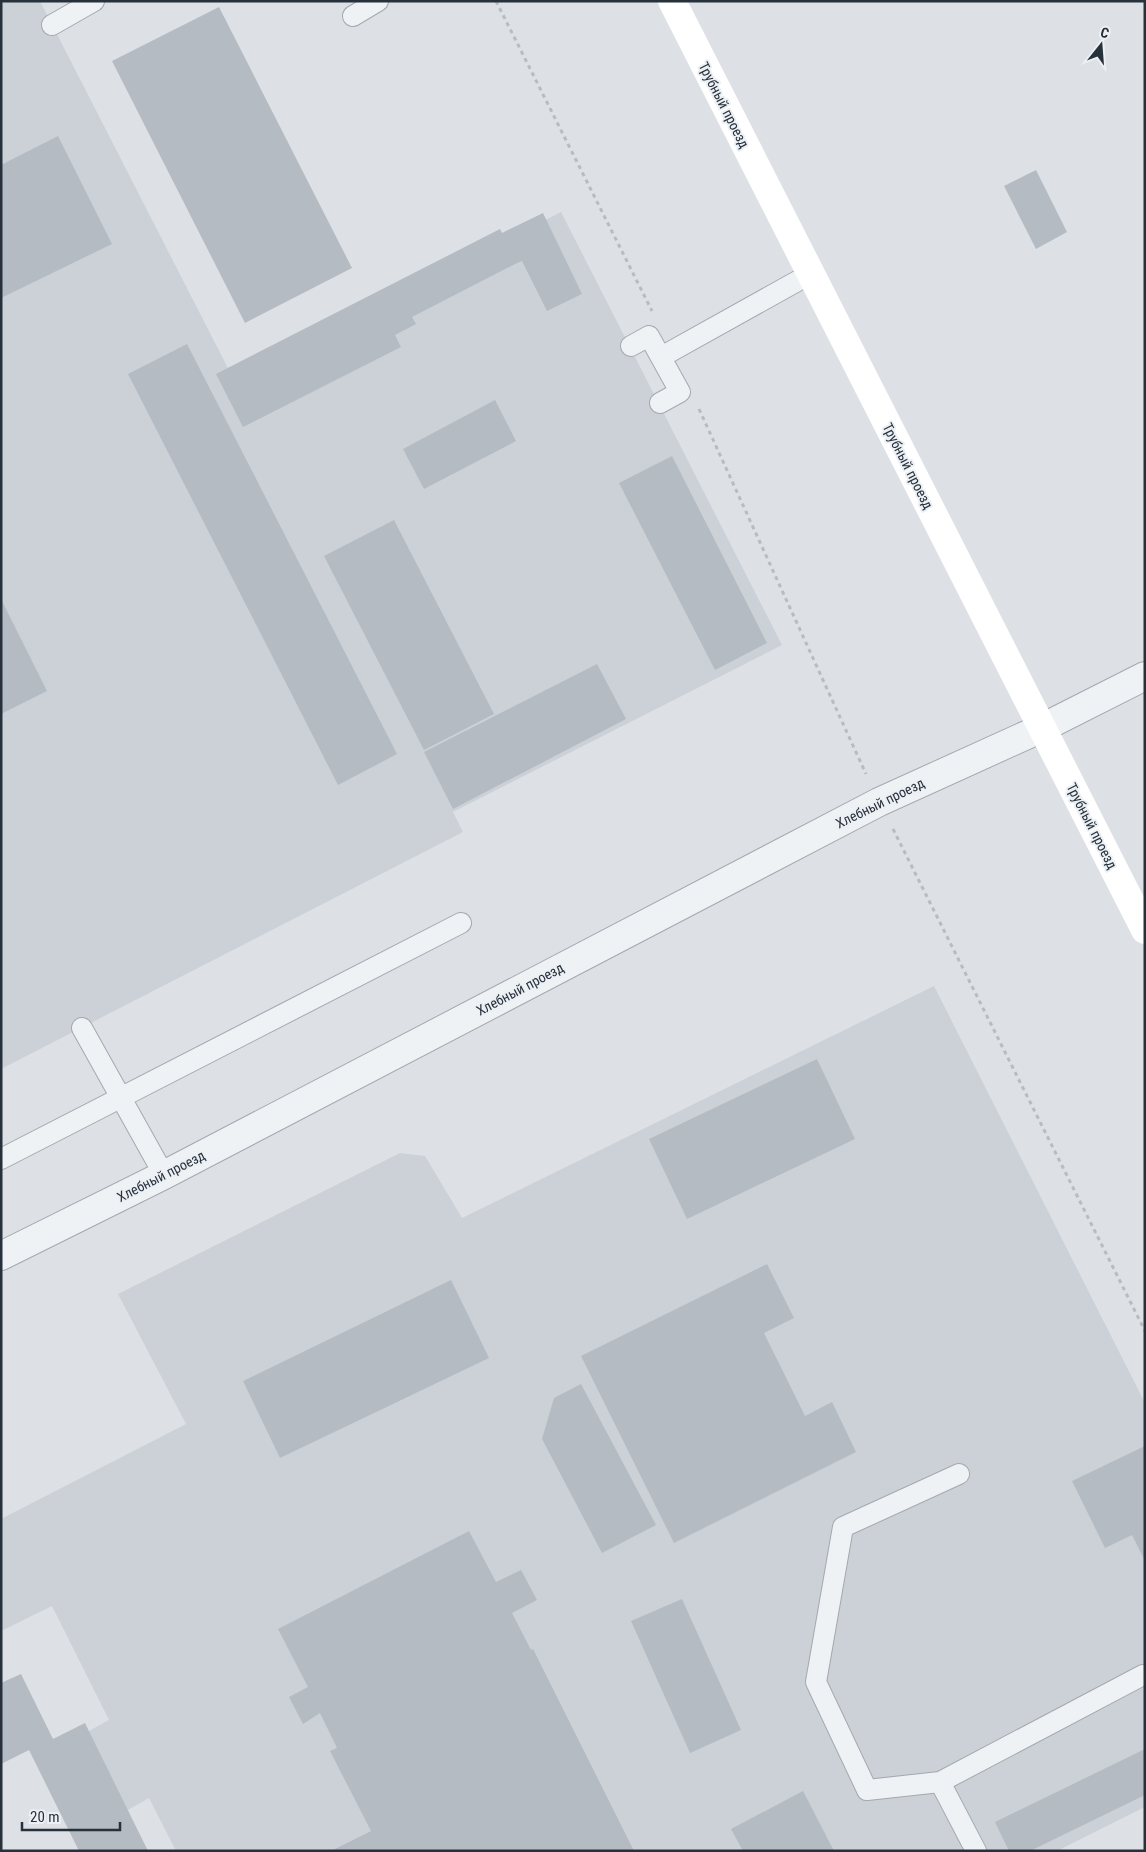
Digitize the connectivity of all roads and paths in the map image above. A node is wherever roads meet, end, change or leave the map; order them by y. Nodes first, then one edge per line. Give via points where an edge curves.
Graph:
1 (94, 1) edge
2 (378, 1) edge
3 (496, 1) edge
4 (672, 1) edge
5 (353, 16) dead end
6 (52, 25) dead end
7 (810, 274) junction
8 (631, 346) dead end
9 (666, 353) junction
10 (660, 403) dead end
11 (697, 404) dead end
12 (1145, 676) edge
13 (1042, 728) junction
14 (879, 802) junction
15 (460, 924) dead end
16 (1145, 930) edge
17 (82, 1028) dead end
18 (121, 1097) junction
19 (1, 1159) edge
20 (164, 1175) junction
21 (1, 1256) edge
22 (1145, 1331) edge
23 (959, 1474) dead end
24 (1143, 1675) dead end
25 (940, 1782) junction
26 (976, 1851) edge

1 - 6 lane
2 - 5 lane
3 - 9 path
4 - 7 street, Трубный проезд
7 - 9 lane
7 - 13 street, Трубный проезд
8 - 9 lane via 649,336
9 - 10 lane via 680,392
11 - 14 path
12 - 13 street, Хлебный проезд
13 - 14 street, Хлебный проезд
13 - 16 street, Трубный проезд
14 - 20 street, Хлебный проезд
14 - 22 path
15 - 18 lane
17 - 18 lane
18 - 19 lane
18 - 20 lane
20 - 21 street, Хлебный проезд
23 - 25 lane via 843,1527 816,1682 867,1790
24 - 25 lane
25 - 26 lane

